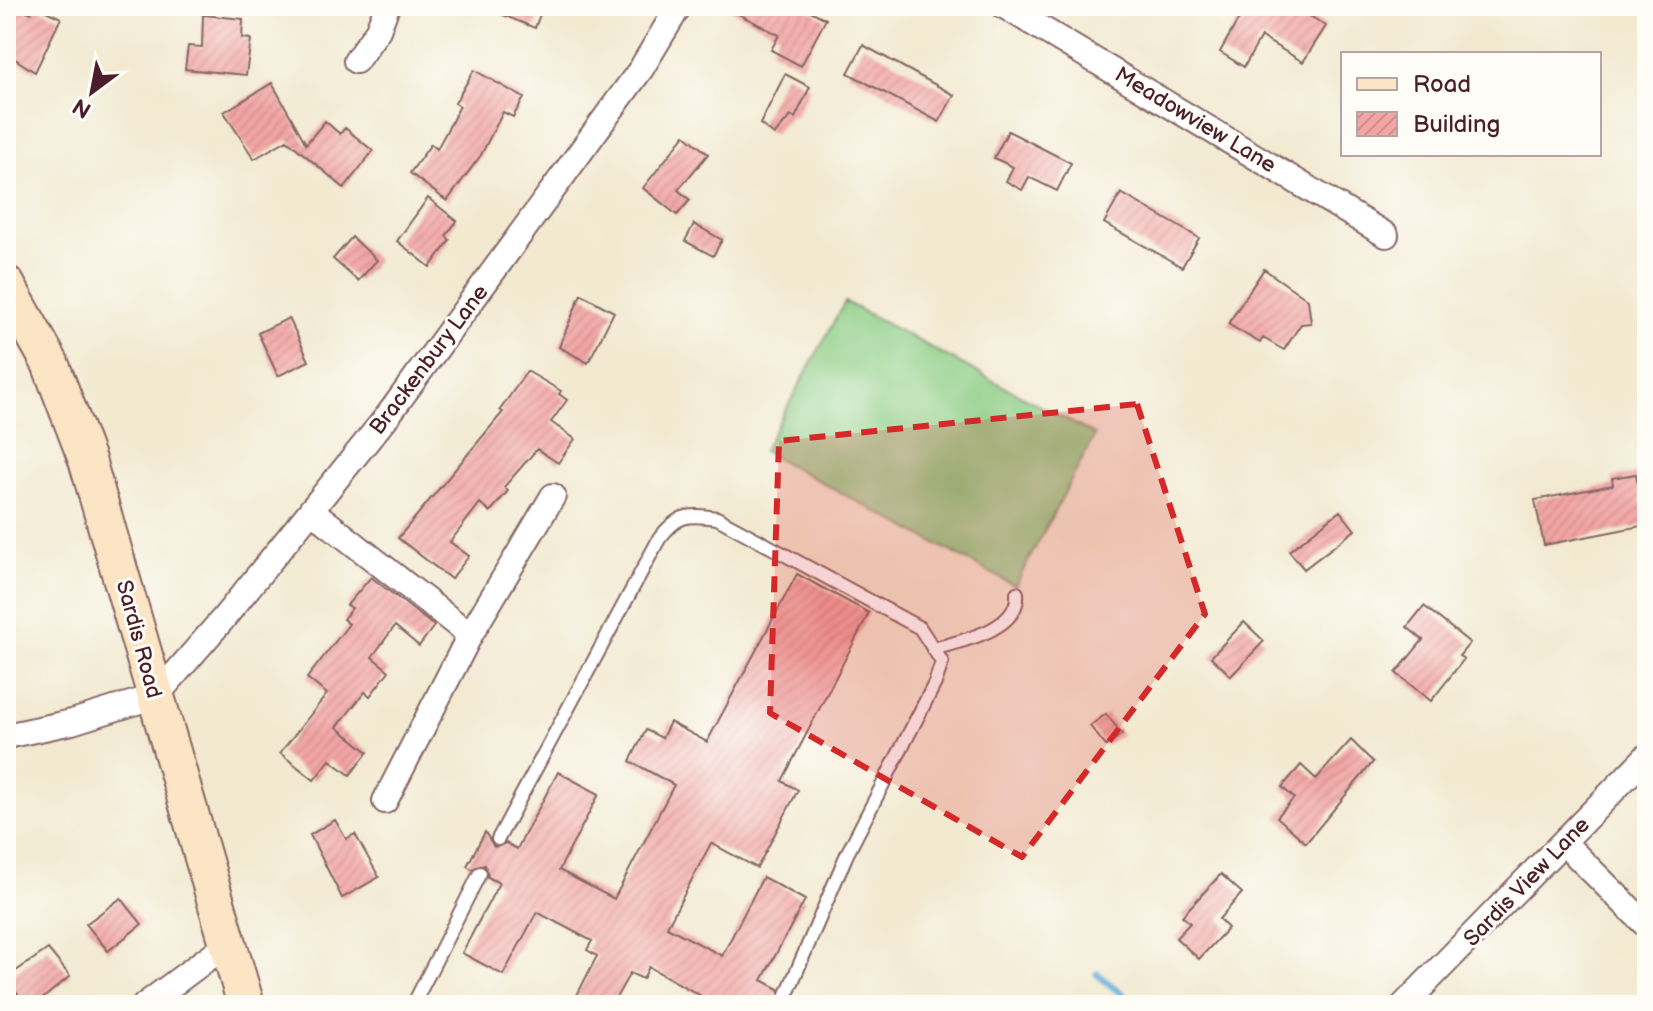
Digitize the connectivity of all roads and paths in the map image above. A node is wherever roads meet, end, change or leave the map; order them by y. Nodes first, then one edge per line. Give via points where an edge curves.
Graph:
1 (387, 6) edge
2 (679, 6) edge
3 (1004, 6) edge
4 (356, 61) dead end
5 (1386, 235) dead end
6 (6, 284) edge
7 (553, 496) dead end
8 (311, 510) junction
9 (1017, 593) dead end
10 (470, 635) junction
11 (933, 649) junction
12 (156, 696) junction
13 (6, 736) edge
14 (1647, 756) edge
15 (385, 801) dead end
16 (498, 839) dead end
17 (1564, 843) junction
18 (480, 873) dead end
19 (1647, 926) edge
20 (227, 944) junction
21 (787, 994) dead end
22 (145, 1005) edge
23 (246, 1005) edge
24 (413, 1005) edge
25 (1404, 1005) edge

1 - 4 street
2 - 8 street, Brackenbury Lane via 641,69 495,271
3 - 5 street, Meadowview Lane
6 - 12 main road, Sardis Road via 35,330 66,401
7 - 10 street
8 - 10 street
8 - 12 street, Brackenbury Lane
9 - 11 lane via 1011,616
10 - 15 street
11 - 16 lane via 920,628 717,518 690,514 670,524 659,539
11 - 21 lane via 942,662 935,683 847,854
12 - 13 street
12 - 20 main road, Sardis Road
14 - 17 street, Sardis View Lane
17 - 19 street
17 - 25 street, Sardis View Lane
18 - 24 lane
20 - 22 street
20 - 23 main road, Sardis Road

